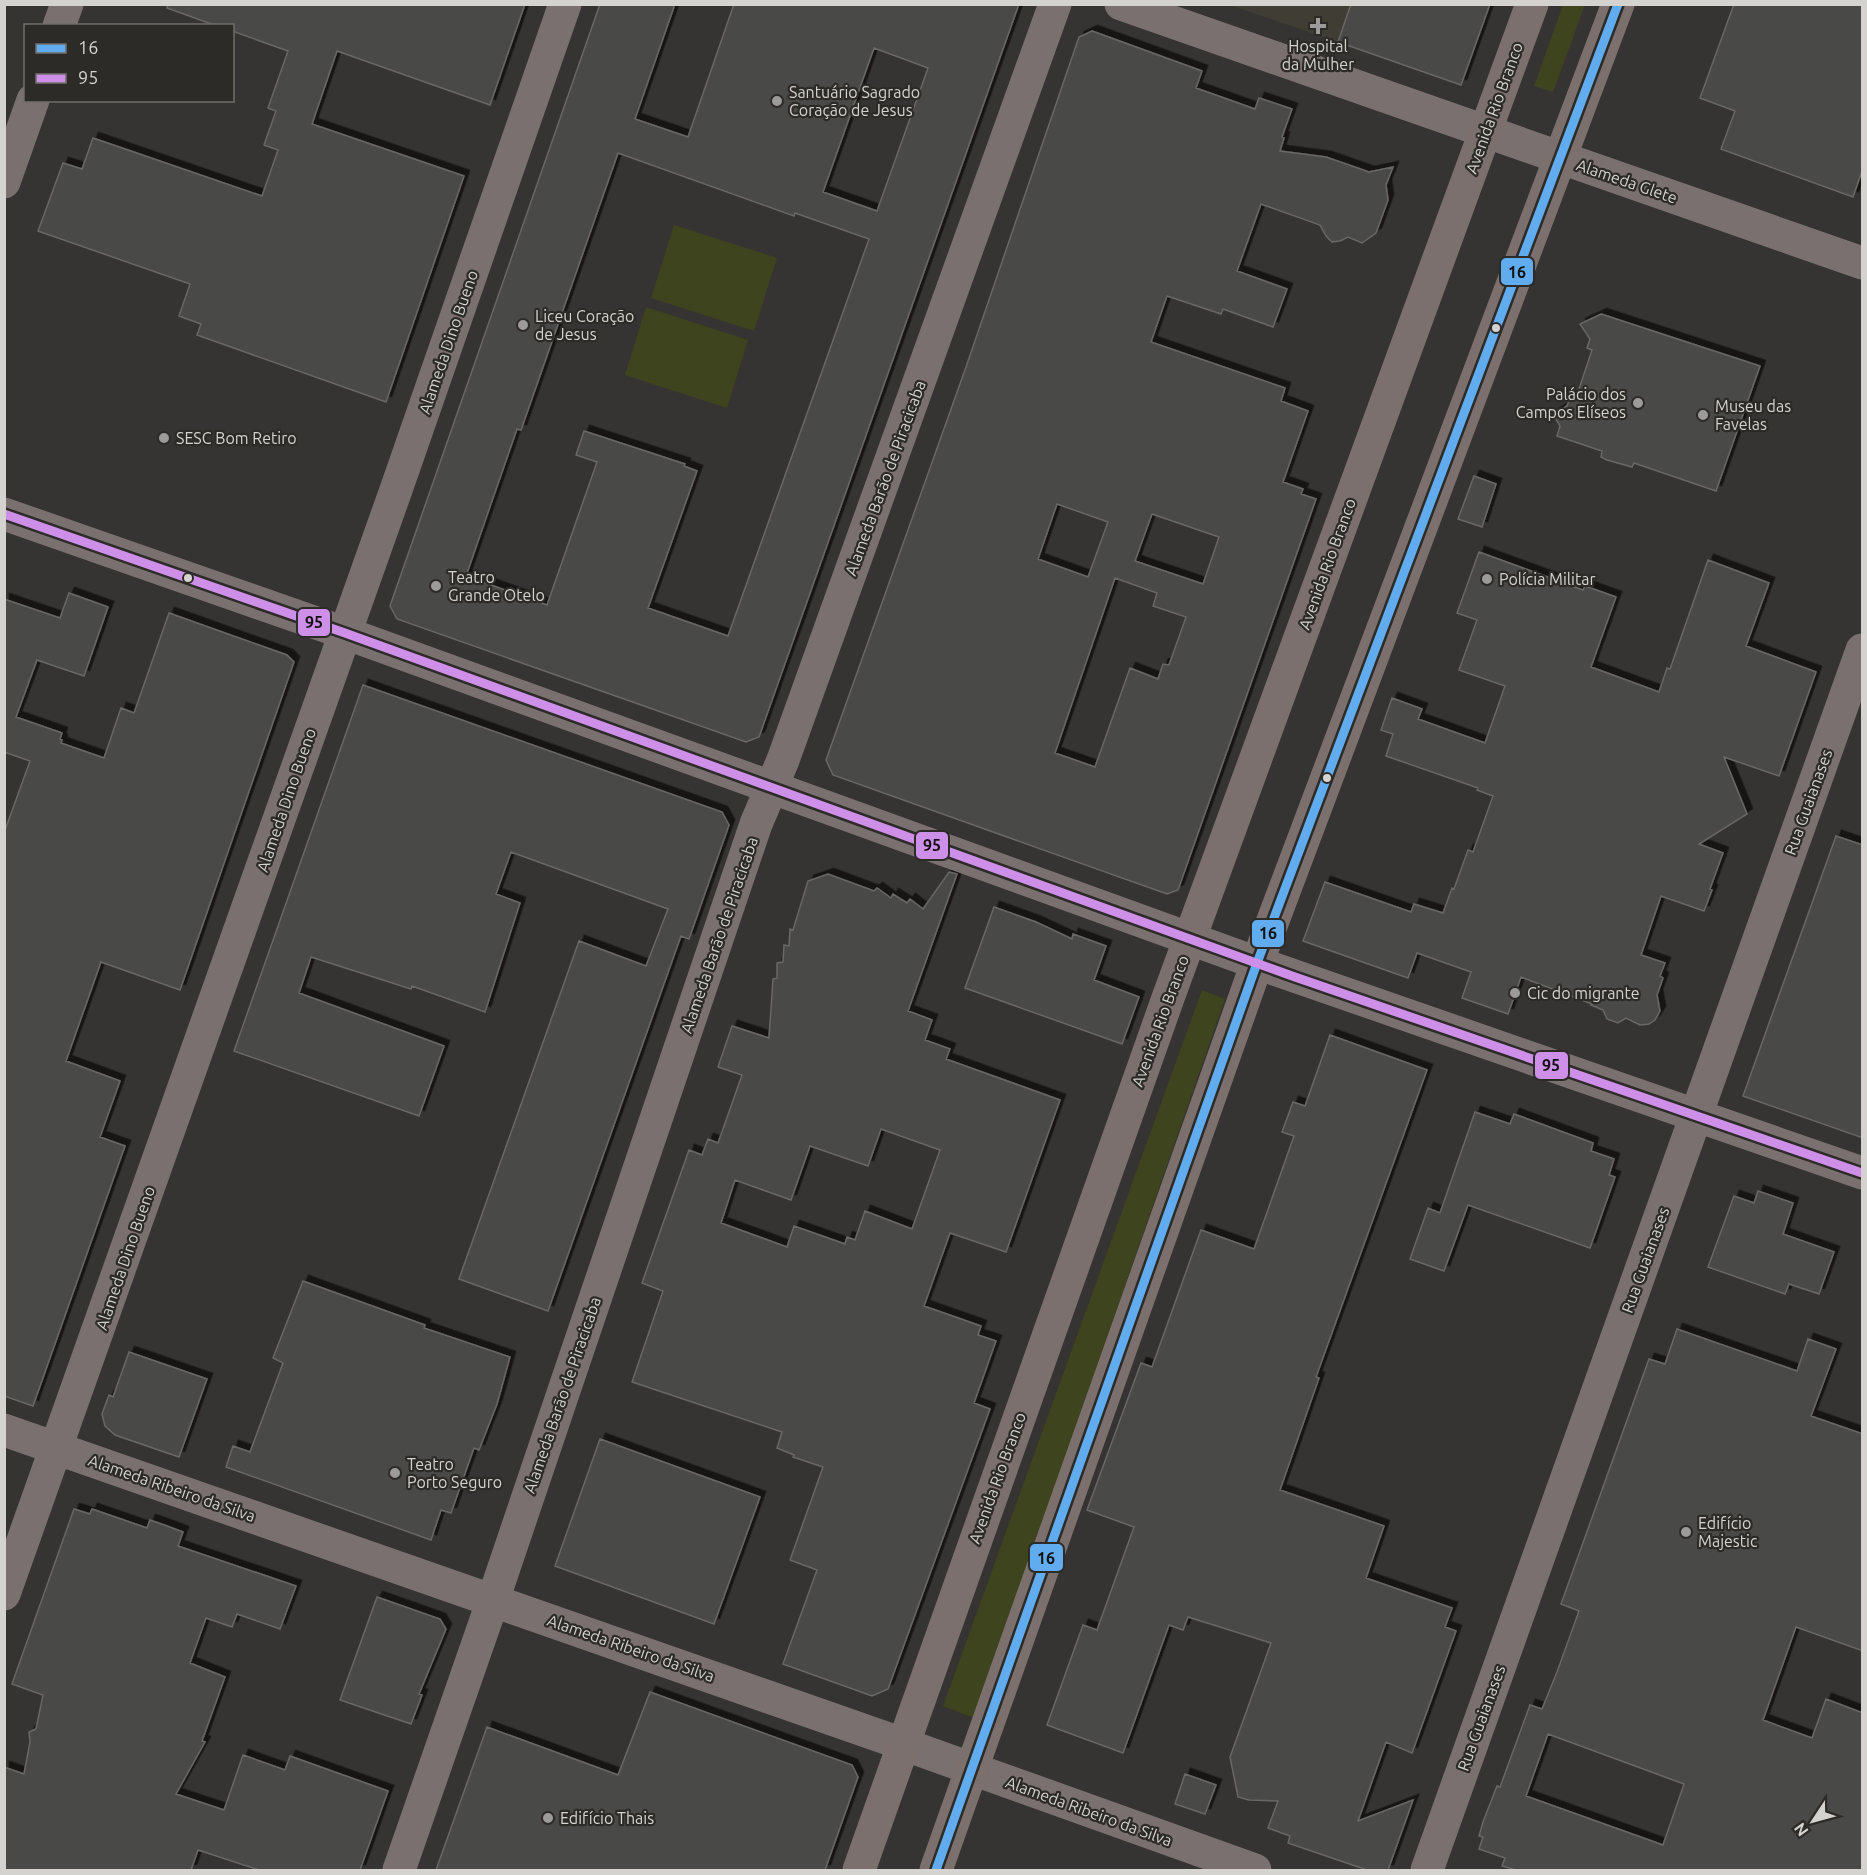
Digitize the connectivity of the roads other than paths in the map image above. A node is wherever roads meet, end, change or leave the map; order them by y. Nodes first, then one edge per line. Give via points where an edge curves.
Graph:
1 (67, 4) edge
2 (565, 4) edge
3 (1055, 4) edge
4 (1120, 4) edge
5 (1532, 4) edge
6 (1618, 4) edge
7 (60, 24) edge
8 (32, 102) edge
9 (1485, 131) junction
10 (1560, 158) junction
11 (4, 182) edge
12 (1863, 263) edge
13 (4, 514) edge
14 (345, 633) junction
15 (1863, 650) edge
16 (771, 788) junction
17 (1189, 939) junction
18 (1257, 963) junction
19 (1696, 1116) junction
20 (1863, 1173) edge
21 (4, 1430) edge
22 (57, 1448) junction
23 (4, 1594) edge
24 (493, 1600) junction
25 (903, 1744) junction
26 (973, 1769) junction
27 (399, 1870) edge
28 (859, 1870) edge
29 (936, 1870) edge
30 (1255, 1870) edge
31 (1427, 1870) edge

1 - 7 street
2 - 14 street, Alameda Dino Bueno
3 - 16 street, Alameda Barão de Piracicaba
4 - 9 street, Alameda Glete
5 - 9 main road, Avenida Rio Branco
6 - 10 main road
8 - 11 street
9 - 10 street, Alameda Glete
9 - 17 main road, Avenida Rio Branco
10 - 12 street, Alameda Glete
10 - 18 main road
13 - 14 street
14 - 16 street
14 - 22 street, Alameda Dino Bueno
15 - 19 street, Rua Guaianases via 1795,874
16 - 17 street
16 - 24 street, Alameda Barão de Piracicaba
17 - 18 street
17 - 25 main road, Avenida Rio Branco
18 - 19 street
18 - 26 main road
19 - 20 street
19 - 31 street, Rua Guaianases
21 - 22 street, Alameda Ribeiro da Silva
22 - 23 street, Alameda Dino Bueno
22 - 24 street, Alameda Ribeiro da Silva
24 - 25 street, Alameda Ribeiro da Silva
24 - 27 street, Alameda Barão de Piracicaba
25 - 26 street, Alameda Ribeiro da Silva
25 - 28 main road, Avenida Rio Branco
26 - 29 main road
26 - 30 street, Alameda Ribeiro da Silva

